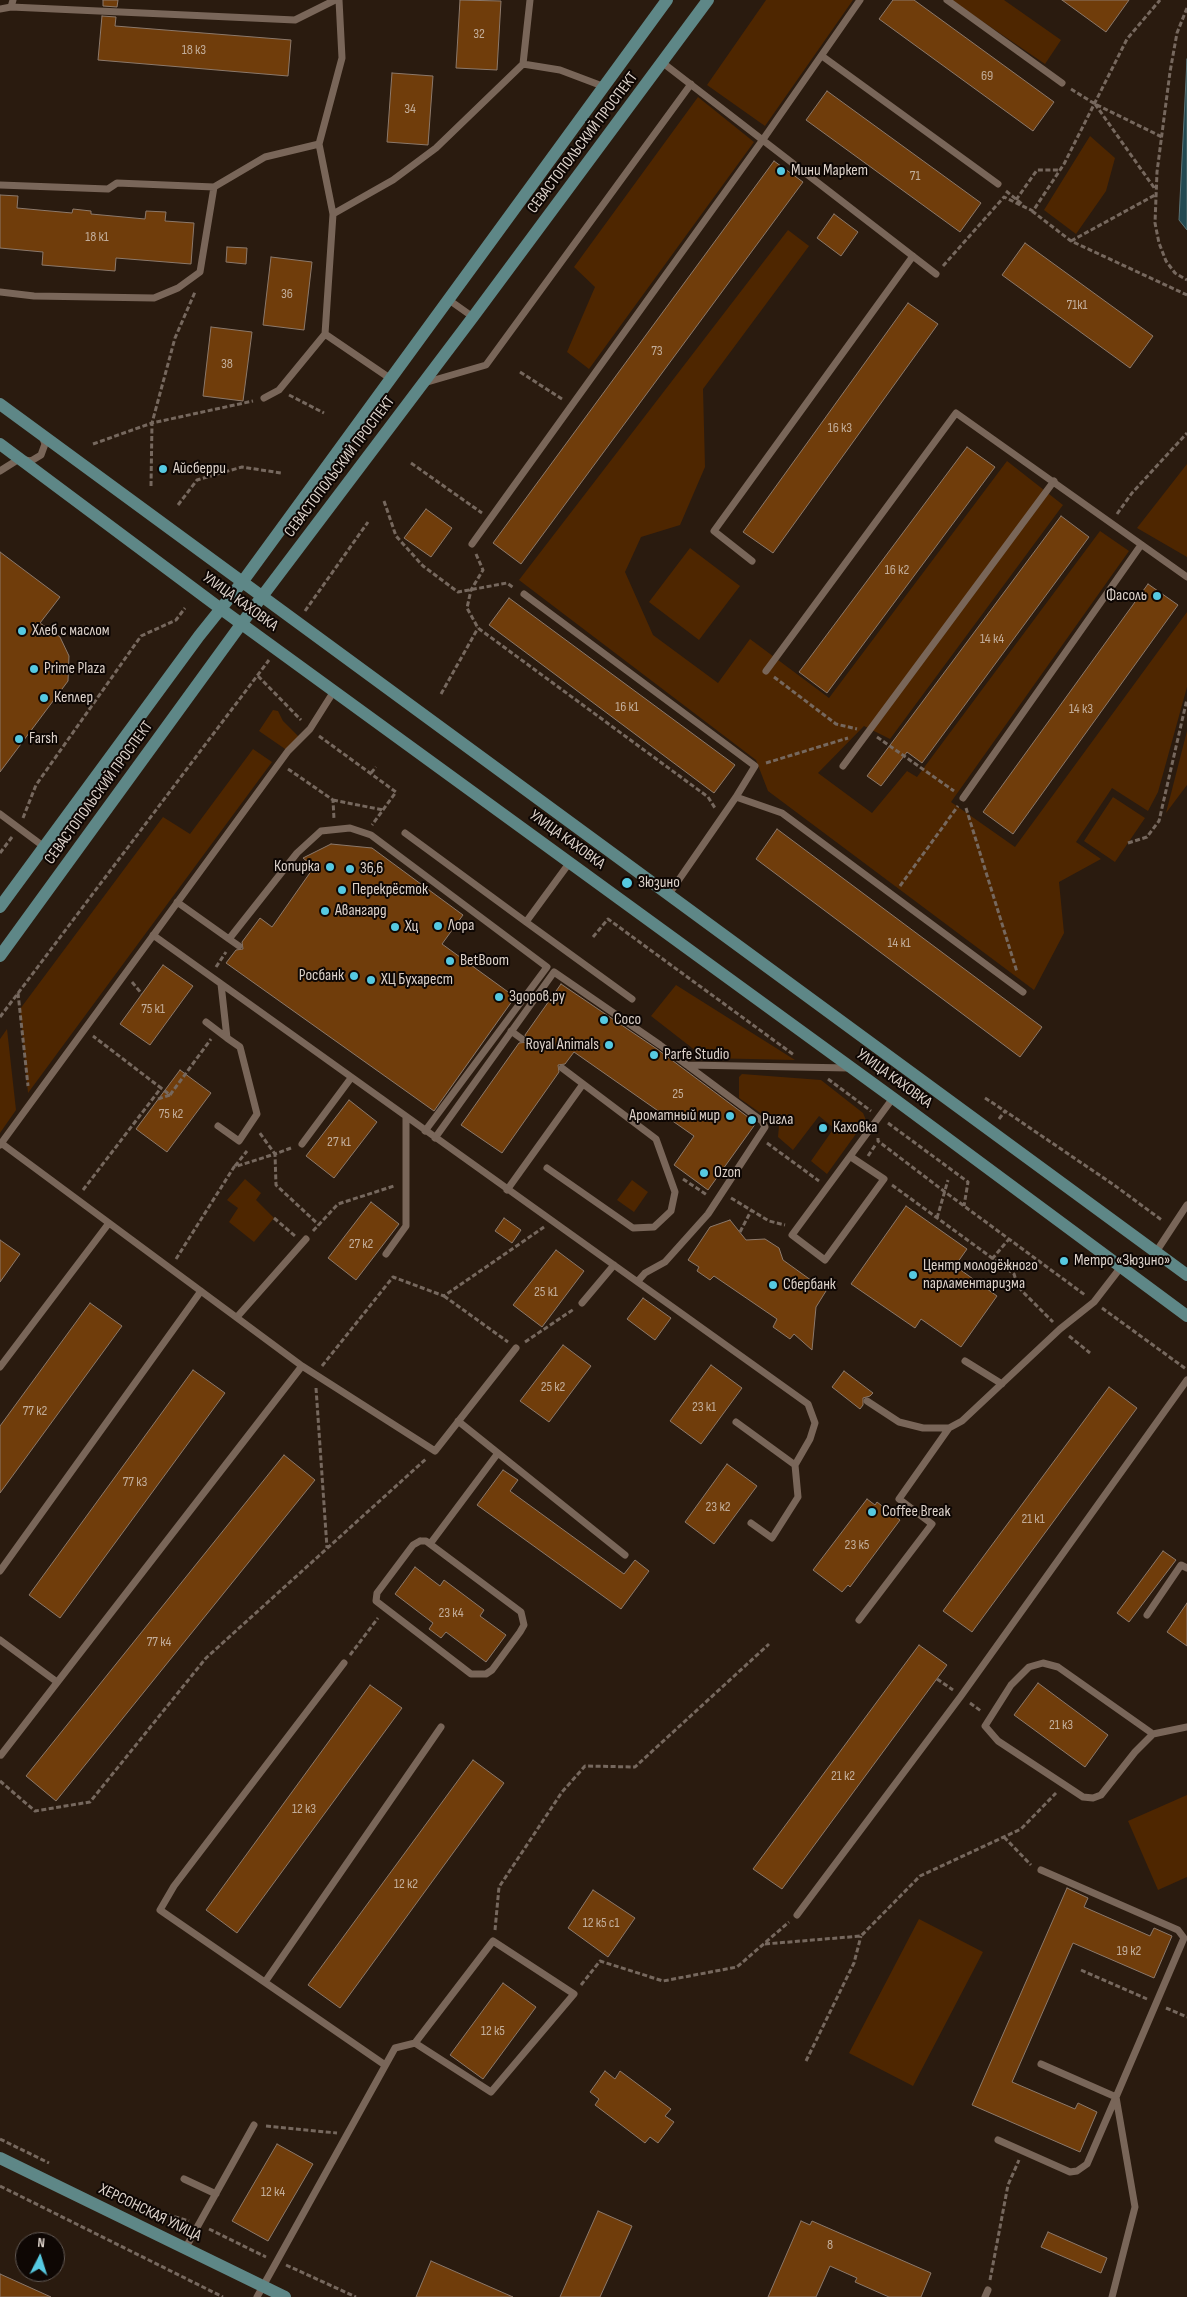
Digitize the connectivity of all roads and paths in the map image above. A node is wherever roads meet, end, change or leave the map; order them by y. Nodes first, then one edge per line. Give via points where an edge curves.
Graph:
1 (337, 0) edge
2 (530, 0) edge
3 (667, 0) edge
4 (708, 0) edge
5 (860, 0) edge
6 (947, 0) edge
7 (1160, 0) edge
8 (12, 3) edge
9 (1187, 8) edge
10 (0, 9) edge
11 (822, 56) junction
12 (663, 63) junction
13 (523, 64) junction
14 (1062, 83) joint
15 (691, 84) junction
16 (605, 87) junction
17 (1095, 104) junction
18 (1162, 137) junction
19 (764, 138) junction
20 (319, 144) junction
21 (1060, 170) junction
22 (998, 184) joint
23 (0, 185) edge
24 (214, 187) junction
25 (1156, 189) junction
26 (1155, 195) junction
27 (1016, 200) junction
28 (1033, 212) junction
29 (333, 214) junction
30 (1071, 240) junction
31 (913, 256) junction
32 (200, 272) junction
33 (936, 274) joint
34 (1187, 280) edge
35 (0, 292) edge
36 (1187, 295) edge
37 (449, 300) junction
38 (473, 317) junction
39 (325, 334) junction
40 (520, 372) dead end
41 (391, 378) junction
42 (423, 384) junction
43 (279, 390) junction
44 (264, 398) joint
45 (561, 398) dead end
46 (0, 404) edge
47 (324, 413) dead end
48 (152, 423) junction
49 (40, 433) junction
50 (1187, 433) edge
51 (0, 444) edge
52 (93, 444) dead end
53 (19, 459) junction
54 (411, 463) dead end
55 (0, 471) edge
56 (281, 473) dead end
57 (1054, 481) junction
58 (151, 486) dead end
59 (384, 501) dead end
60 (178, 505) dead end
61 (482, 513) dead end
62 (368, 522) dead end
63 (1111, 523) junction
64 (472, 544) joint
65 (1142, 545) junction
66 (752, 561) dead end
67 (1187, 577) edge
68 (243, 581) junction
69 (470, 590) junction
70 (318, 593) dead end
71 (524, 594) joint
72 (262, 596) junction
73 (185, 608) dead end
74 (221, 609) junction
75 (242, 623) junction
76 (478, 628) junction
77 (766, 671) joint
78 (334, 691) junction
79 (441, 694) dead end
80 (1187, 699) edge
81 (310, 729) junction
82 (869, 731) junction
83 (769, 762) dead end
84 (843, 766) dead end
85 (376, 767) dead end
86 (289, 769) dead end
87 (371, 773) junction
88 (736, 797) junction
89 (963, 798) junction
90 (333, 800) junction
91 (383, 810) junction
92 (0, 814) edge
93 (722, 819) junction
94 (334, 820) dead end
95 (371, 826) dead end
96 (19, 828) junction
97 (404, 833) dead end
98 (1128, 843) dead end
99 (43, 846) junction
100 (0, 852) edge
101 (570, 862) junction
102 (905, 880) dead end
103 (669, 894) junction
104 (177, 902) junction
105 (0, 907) edge
106 (526, 922) junction
107 (153, 935) junction
108 (593, 937) dead end
109 (229, 939) junction
110 (239, 946) dead end
111 (228, 949) dead end
112 (0, 956) edge
113 (210, 976) junction
114 (221, 984) junction
115 (18, 992) junction
116 (1023, 992) joint
117 (632, 999) dead end
118 (0, 1017) edge
119 (206, 1022) dead end
120 (84, 1030) junction
121 (217, 1030) junction
122 (511, 1031) junction
123 (227, 1038) junction
124 (522, 1039) dead end
125 (687, 1065) junction
126 (811, 1067) junction
127 (562, 1068) dead end
128 (851, 1068) junction
129 (351, 1078) junction
130 (583, 1084) junction
131 (161, 1088) junction
132 (170, 1095) junction
133 (893, 1098) junction
134 (985, 1098) dead end
135 (158, 1099) dead end
136 (29, 1104) junction
137 (1005, 1111) junction
138 (992, 1114) dead end
139 (406, 1117) junction
140 (879, 1117) junction
141 (218, 1126) dead end
142 (425, 1131) junction
143 (259, 1134) dead end
144 (759, 1137) junction
145 (435, 1138) junction
146 (0, 1144) edge
147 (302, 1144) joint
148 (275, 1154) junction
149 (851, 1157) junction
150 (666, 1167) junction
151 (548, 1168) dead end
152 (884, 1180) junction
153 (948, 1180) dead end
154 (406, 1183) junction
155 (822, 1184) dead end
156 (507, 1190) junction
157 (723, 1192) junction
158 (945, 1192) junction
159 (76, 1199) junction
160 (715, 1202) junction
161 (1187, 1205) edge
162 (964, 1206) junction
163 (751, 1212) junction
164 (274, 1218) dead end
165 (937, 1218) junction
166 (552, 1221) junction
167 (109, 1223) junction
168 (319, 1225) junction
169 (788, 1225) dead end
170 (1172, 1228) junction
171 (740, 1232) dead end
172 (1009, 1239) junction
173 (304, 1241) junction
174 (1156, 1252) junction
175 (386, 1254) dead end
176 (992, 1258) junction
177 (614, 1265) junction
178 (1121, 1267) junction
179 (170, 1269) junction
180 (1187, 1275) edge
181 (638, 1282) junction
182 (201, 1291) junction
183 (444, 1296) junction
184 (1094, 1302) junction
185 (582, 1303) joint
186 (1187, 1316) edge
187 (237, 1318) junction
188 (1060, 1329) junction
189 (516, 1348) junction
190 (1090, 1353) dead end
191 (965, 1361) dead end
192 (302, 1366) junction
193 (0, 1367) edge
194 (1187, 1369) edge
195 (315, 1374) junction
196 (1187, 1380) edge
197 (1002, 1384) junction
198 (866, 1401) dead end
199 (458, 1421) junction
200 (736, 1422) dead end
201 (949, 1428) junction
202 (435, 1451) junction
203 (498, 1453) junction
204 (795, 1465) junction
205 (751, 1523) dead end
206 (430, 1544) junction
207 (327, 1548) junction
208 (625, 1555) dead end
209 (1187, 1568) edge
210 (0, 1571) edge
211 (1147, 1615) dead end
212 (859, 1620) dead end
213 (374, 1624) dead end
214 (0, 1640) edge
215 (769, 1644) dead end
216 (344, 1663) joint
217 (57, 1682) junction
218 (970, 1703) dead end
219 (983, 1713) dead end
220 (441, 1727) dead end
221 (1187, 1728) edge
222 (1153, 1734) junction
223 (0, 1755) edge
224 (0, 1781) edge
225 (1064, 1785) junction
226 (1004, 1837) junction
227 (1041, 1870) joint
228 (797, 1915) joint
229 (861, 1936) junction
230 (493, 1940) junction
231 (765, 1944) junction
232 (1081, 1970) dead end
233 (265, 1982) junction
234 (574, 1994) junction
235 (1157, 2004) junction
236 (1187, 2017) edge
237 (415, 2043) junction
238 (806, 2061) dead end
239 (1041, 2064) dead end
240 (385, 2065) junction
241 (1116, 2097) junction
242 (254, 2125) joint
243 (347, 2134) junction
244 (0, 2139) edge
245 (998, 2140) dead end
246 (1023, 2151) junction
247 (0, 2158) edge
248 (52, 2164) dead end
249 (184, 2179) dead end
250 (0, 2186) edge
251 (216, 2194) junction
252 (129, 2203) dead end
253 (199, 2224) junction
254 (185, 2249) junction
255 (277, 2261) junction
256 (260, 2292) edge
257 (987, 2294) edge
258 (223, 2297) edge
259 (285, 2297) edge
260 (356, 2297) edge
261 (1112, 2297) edge

1 - 8 lane via 295,20
1 - 20 lane via 342,58
2 - 13 lane
3 - 16 main road, СЕВАСТОПОЛЬСКИЙ ПРОСПЕКТ
4 - 12 main road, СЕВАСТОПОЛЬСКИЙ ПРОСПЕКТ
5 - 11 lane
6 - 14 lane
7 - 17 path via 1127,39
8 - 10 lane
9 - 18 path via 1177,33
11 - 19 lane
11 - 22 lane
12 - 15 lane
12 - 38 main road, СЕВАСТОПОЛЬСКИЙ ПРОСПЕКТ
13 - 16 lane via 560,70
13 - 29 lane via 436,148 392,180
14 - 17 path
15 - 19 lane
15 - 42 lane via 486,365
16 - 37 main road, СЕВАСТОПОЛЬСКИЙ ПРОСПЕКТ
17 - 18 path
17 - 21 path
17 - 25 path
18 - 25 path
19 - 31 lane
19 - 64 lane
20 - 24 lane via 266,157
20 - 29 lane
21 - 27 path via 1037,170
21 - 28 path
22 - 27 path
23 - 24 lane via 108,189 116,183
24 - 32 lane
25 - 26 path
26 - 30 path
26 - 34 path via 1159,243 1174,273
27 - 28 path
28 - 30 path
28 - 33 path via 1004,197
29 - 39 lane
30 - 36 path
31 - 33 lane
31 - 66 lane via 714,531
32 - 35 lane via 178,288 154,298 34,296
32 - 48 path via 175,338
37 - 38 lane
37 - 41 main road, СЕВАСТОПОЛЬСКИЙ ПРОСПЕКТ
38 - 42 main road, СЕВАСТОПОЛЬСКИЙ ПРОСПЕКТ
39 - 41 lane
39 - 43 lane
40 - 45 path
41 - 68 main road, СЕВАСТОПОЛЬСКИЙ ПРОСПЕКТ
42 - 72 main road, СЕВАСТОПОЛЬСКИЙ ПРОСПЕКТ
43 - 44 lane
43 - 47 path
44 - 48 path
46 - 49 main road, УЛИЦА КАХОВКА
48 - 52 path
48 - 58 path
49 - 53 lane via 45,444 41,455 31,461
49 - 68 main road, УЛИЦА КАХОВКА
50 - 63 path via 1132,493
51 - 53 main road, УЛИЦА КАХОВКА
53 - 55 lane
53 - 74 main road, УЛИЦА КАХОВКА
54 - 61 path
56 - 60 path via 242,467 197,480
57 - 63 lane
57 - 77 lane via 956,413
57 - 82 lane
59 - 69 path via 396,536 423,566 458,592
62 - 70 path
63 - 65 lane
64 - 69 path via 483,570
65 - 67 lane
65 - 89 lane
68 - 72 main road, УЛИЦА КАХОВКА
68 - 74 main road, СЕВАСТОПОЛЬСКИЙ ПРОСПЕКТ
69 - 71 path via 507,583
69 - 76 path via 467,608
71 - 88 lane via 756,766
72 - 75 main road, СЕВАСТОПОЛЬСКИЙ ПРОСПЕКТ
72 - 103 main road, УЛИЦА КАХОВКА
73 - 96 path via 176,620 141,636 36,785
74 - 75 main road, УЛИЦА КАХОВКА
74 - 99 main road, СЕВАСТОПОЛЬСКИЙ ПРОСПЕКТ
75 - 78 main road, УЛИЦА КАХОВКА
75 - 112 main road, СЕВАСТОПОЛЬСКИЙ ПРОСПЕКТ
76 - 79 path
76 - 93 path via 708,797
77 - 82 path via 836,724
78 - 81 lane
78 - 101 main road, УЛИЦА КАХОВКА
80 - 98 path via 1159,821 1147,837
81 - 87 path
81 - 104 lane via 290,748
81 - 115 path via 258,676
82 - 83 path
82 - 84 lane
82 - 89 path
85 - 87 path
86 - 90 path
87 - 91 path via 396,792
88 - 93 lane
88 - 116 lane via 782,813
89 - 102 path
89 - 116 path
90 - 91 path
90 - 94 path
91 - 95 path
92 - 96 lane
93 - 103 lane
96 - 99 lane
96 - 100 path
97 - 106 lane
99 - 105 main road, СЕВАСТОПОЛЬСКИЙ ПРОСПЕКТ
101 - 106 lane
101 - 128 main road, УЛИЦА КАХОВКА
103 - 174 main road, УЛИЦА КАХОВКА
104 - 107 lane
104 - 109 lane
106 - 117 lane
107 - 113 lane
107 - 120 lane
108 - 126 path via 608,920
109 - 110 lane
109 - 142 lane via 297,853 321,831 350,828 371,835 547,967
111 - 113 path
113 - 114 lane
114 - 123 lane
114 - 129 lane
115 - 118 path
115 - 136 path
119 - 121 lane
120 - 131 path
120 - 136 lane
121 - 123 lane
121 - 132 path
122 - 124 lane
122 - 125 lane via 554,972
122 - 145 lane
123 - 141 lane via 240,1047 257,1114 239,1141
125 - 126 lane
125 - 144 lane via 762,1121 766,1127
126 - 128 lane
126 - 140 path
127 - 130 lane
128 - 133 main road, УЛИЦА КАХОВКА
129 - 139 lane
129 - 147 lane
130 - 150 lane via 656,1139
130 - 156 lane
131 - 132 path
131 - 159 path
132 - 135 path
133 - 140 lane
133 - 178 main road, УЛИЦА КАХОВКА
134 - 137 path
136 - 146 lane
137 - 138 path via 1000,1120
137 - 170 path
139 - 142 lane
139 - 154 lane
140 - 149 lane
140 - 158 path via 878,1141
140 - 162 path via 968,1182
142 - 145 lane
143 - 148 path
144 - 155 path
144 - 157 lane
145 - 156 lane
146 - 159 lane
147 - 148 path
148 - 168 path via 276,1185
148 - 179 path via 234,1167
149 - 152 lane
149 - 152 lane via 792,1235 825,1260
150 - 151 lane via 675,1192 671,1211 654,1227 633,1228
150 - 160 path
152 - 165 path
153 - 158 path
154 - 168 path via 338,1204
154 - 175 lane via 406,1226
156 - 166 lane
157 - 160 lane
157 - 163 path
158 - 162 path
158 - 165 path
159 - 167 lane
160 - 181 lane via 665,1262 645,1273
161 - 170 lane
162 - 172 path
163 - 169 path via 769,1221
163 - 171 path
164 - 173 path
165 - 176 path
166 - 177 lane
166 - 183 path
167 - 179 lane
167 - 193 lane
168 - 173 path
170 - 174 lane
172 - 176 path
172 - 184 path
173 - 187 lane
174 - 180 main road, УЛИЦА КАХОВКА
176 - 188 path via 1014,1274 1018,1287
177 - 181 lane
177 - 185 lane
178 - 184 lane
178 - 186 main road, УЛИЦА КАХОВКА
179 - 182 lane
181 - 204 lane via 808,1404 815,1424
182 - 187 lane
182 - 210 lane
183 - 189 path
183 - 195 path via 393,1278
184 - 188 lane
184 - 194 path
185 - 189 path
187 - 192 lane
188 - 190 path
188 - 197 lane
189 - 199 lane
191 - 197 lane
192 - 195 lane
192 - 217 lane
195 - 202 lane
195 - 207 path
196 - 228 lane via 961,1696
197 - 201 lane via 962,1421
198 - 201 lane via 899,1422 923,1428
199 - 202 lane
199 - 203 lane
200 - 204 lane
201 - 212 lane via 899,1499 932,1524
202 - 207 path
203 - 206 lane
203 - 208 lane
204 - 205 lane via 798,1498 772,1538
206 - 206 lane via 522,1612 524,1625 520,1632 486,1674 471,1674 376,1601 377,1593 413,1545 420,1541
207 - 224 path via 206,1658 90,1802 35,1811
209 - 211 lane via 1182,1565
213 - 216 path
214 - 217 lane
215 - 230 path via 635,1767 585,1766 562,1792 499,1887
216 - 233 lane via 174,1886 160,1910
217 - 223 lane
218 - 219 path
220 - 233 lane
221 - 222 lane
222 - 225 lane via 1101,1795 1082,1798
222 - 225 lane via 1058,1667 1043,1663 1029,1667 1011,1685 986,1726 998,1741
225 - 226 path via 1021,1829
226 - 227 path via 1029,1864
226 - 229 path via 920,1876
227 - 235 lane via 1182,1934 1184,1942
228 - 231 path
229 - 231 path
229 - 238 path via 854,1963
230 - 234 lane
230 - 237 lane
231 - 234 path via 737,1968 662,1981 600,1961
232 - 235 path
233 - 240 lane
234 - 237 lane via 491,2092
235 - 236 path
235 - 241 lane
237 - 240 lane via 395,2048
239 - 241 lane
240 - 243 lane
241 - 246 lane via 1082,2168 1070,2172
241 - 261 lane via 1135,2208
242 - 243 path
242 - 251 lane
243 - 255 lane
244 - 248 path
245 - 246 lane
246 - 257 path via 1008,2186
247 - 254 main road, ХЕРСОНСКАЯ УЛИЦА
249 - 251 lane
250 - 258 path
251 - 253 lane
252 - 253 path
253 - 254 lane
253 - 255 path
254 - 256 main road, ХЕРСОНСКАЯ УЛИЦА
255 - 256 lane
255 - 260 path
256 - 259 main road, ХЕРСОНСКАЯ УЛИЦА

